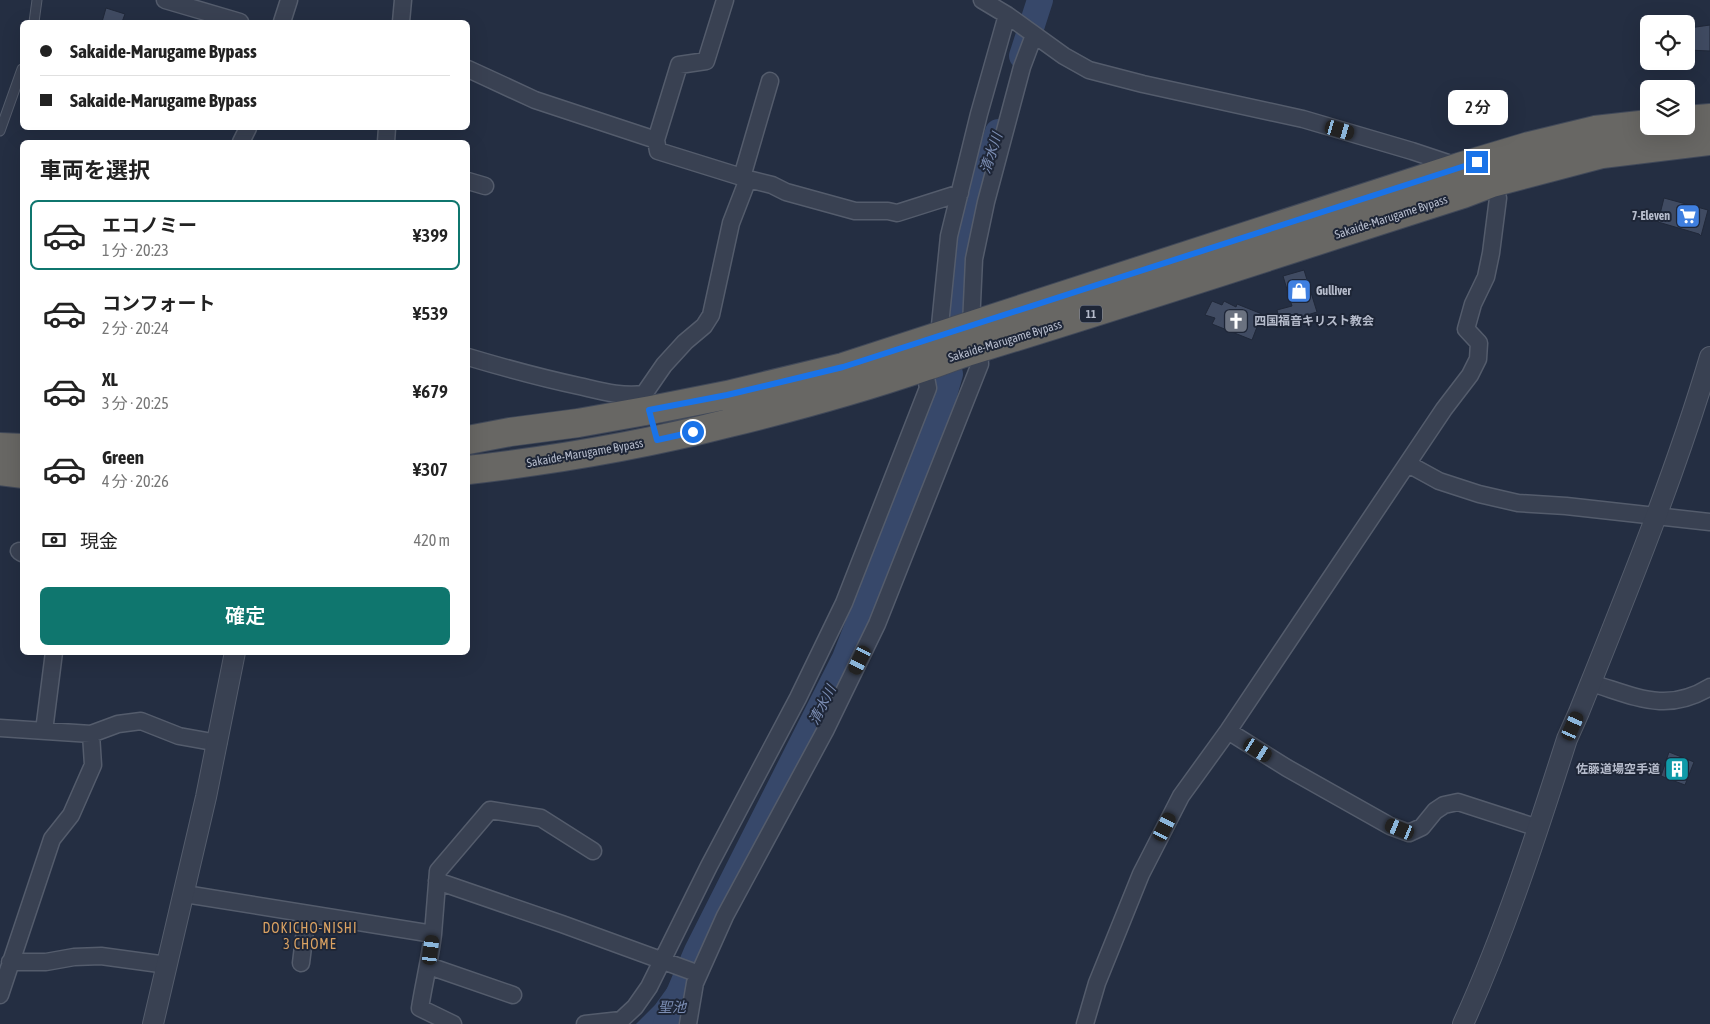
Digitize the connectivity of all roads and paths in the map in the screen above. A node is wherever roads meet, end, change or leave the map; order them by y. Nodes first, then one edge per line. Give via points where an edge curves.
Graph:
1 (37, 0) edge
2 (165, 0) edge
3 (289, 0) edge
4 (403, 0) edge
5 (725, 0) edge
6 (982, 0) edge
7 (1007, 15) junction
8 (34, 20) edge
9 (233, 20) edge
10 (283, 20) edge
11 (401, 20) edge
12 (1034, 35) junction
13 (470, 70) edge
14 (20, 75) edge
15 (770, 80) dead end
16 (1710, 118) edge
17 (1695, 119) edge
18 (1640, 125) edge
19 (0, 132) edge
20 (656, 140) junction
21 (1710, 142) edge
22 (1459, 167) junction
23 (745, 178) junction
24 (470, 182) edge
25 (1492, 183) junction
26 (485, 186) dead end
27 (960, 193) junction
28 (939, 336) junction
29 (975, 337) junction
30 (1710, 357) edge
31 (470, 358) edge
32 (924, 367) junction
33 (646, 402) junction
34 (470, 440) edge
35 (657, 440) junction
36 (0, 447) edge
37 (20, 448) edge
38 (1408, 464) junction
39 (470, 470) edge
40 (0, 471) edge
41 (20, 474) edge
42 (1657, 516) junction
43 (1710, 522) edge
44 (54, 655) edge
45 (234, 655) edge
46 (1591, 683) junction
47 (1710, 687) edge
48 (0, 728) edge
49 (44, 731) junction
50 (1228, 732) junction
51 (90, 734) junction
52 (218, 743) junction
53 (1538, 828) junction
54 (593, 851) dead end
55 (437, 881) junction
56 (185, 894) junction
57 (307, 914) junction
58 (433, 934) junction
59 (662, 961) junction
60 (10, 962) junction
61 (301, 963) dead end
62 (167, 965) junction
63 (428, 966) junction
64 (699, 974) junction
65 (0, 995) edge
66 (513, 996) dead end
67 (153, 1024) edge
68 (453, 1024) edge
69 (585, 1024) edge
70 (688, 1024) edge
71 (1085, 1024) edge
72 (1463, 1024) edge

1 - 8 lane
2 - 9 street
3 - 10 street
4 - 11 street
5 - 20 street via 706,61 679,65
6 - 7 street
7 - 12 street
7 - 27 street
12 - 22 street via 1089,70 1303,119
12 - 29 street via 1022,67 974,259
13 - 20 street via 535,100
14 - 19 lane
15 - 23 street
16 - 17 highway
18 - 22 highway, Sakaide-Marugame Bypass / 11 via 1595,130
20 - 23 street via 658,151
21 - 25 highway, Sakaide-Marugame Bypass / 11 via 1602,154
22 - 29 highway, Sakaide-Marugame Bypass / 11
23 - 27 street via 855,211 888,210 898,213
23 - 33 street via 731,223 711,315 664,365
24 - 26 street
25 - 29 highway, Sakaide-Marugame Bypass / 11 via 1151,294
25 - 38 street via 1498,198 1491,253 1486,277 1466,329 1479,343 1478,359
27 - 28 street via 949,236
28 - 29 highway, Sakaide-Marugame Bypass / 11
28 - 33 highway, Sakaide-Marugame Bypass / 11 via 843,367 727,395
29 - 32 highway, Sakaide-Marugame Bypass / 11
29 - 64 street via 980,364 877,624 825,731 725,916
30 - 42 street
31 - 33 street via 540,378
32 - 35 highway, Sakaide-Marugame Bypass / 11 via 738,421
32 - 59 street via 928,388 844,603
33 - 34 highway, Sakaide-Marugame Bypass / 11 via 578,423
33 - 35 street
35 - 39 highway, Sakaide-Marugame Bypass / 11
36 - 37 highway
38 - 42 street via 1439,481 1518,503
38 - 50 street
40 - 41 highway
42 - 43 street
42 - 46 street
44 - 49 street
45 - 52 street
46 - 47 street via 1660,702 1683,699
46 - 53 street via 1566,740
48 - 49 street
49 - 51 street
50 - 53 street via 1390,826 1409,833 1422,827 1444,805 1458,802
50 - 71 street via 1181,796 1140,874 1097,983
51 - 52 street via 118,724 141,722 180,736
51 - 60 street via 92,765 71,815 52,839
52 - 56 street
53 - 72 street via 1506,923
54 - 55 street via 541,818 490,810 438,871
55 - 58 street
55 - 59 street
56 - 57 street
56 - 62 street
57 - 58 street
57 - 61 street
58 - 63 street
59 - 64 street
59 - 69 street via 649,987 621,1020
60 - 62 street via 101,956
60 - 65 street
62 - 67 street
63 - 66 street
63 - 68 street via 420,1008
64 - 70 street

